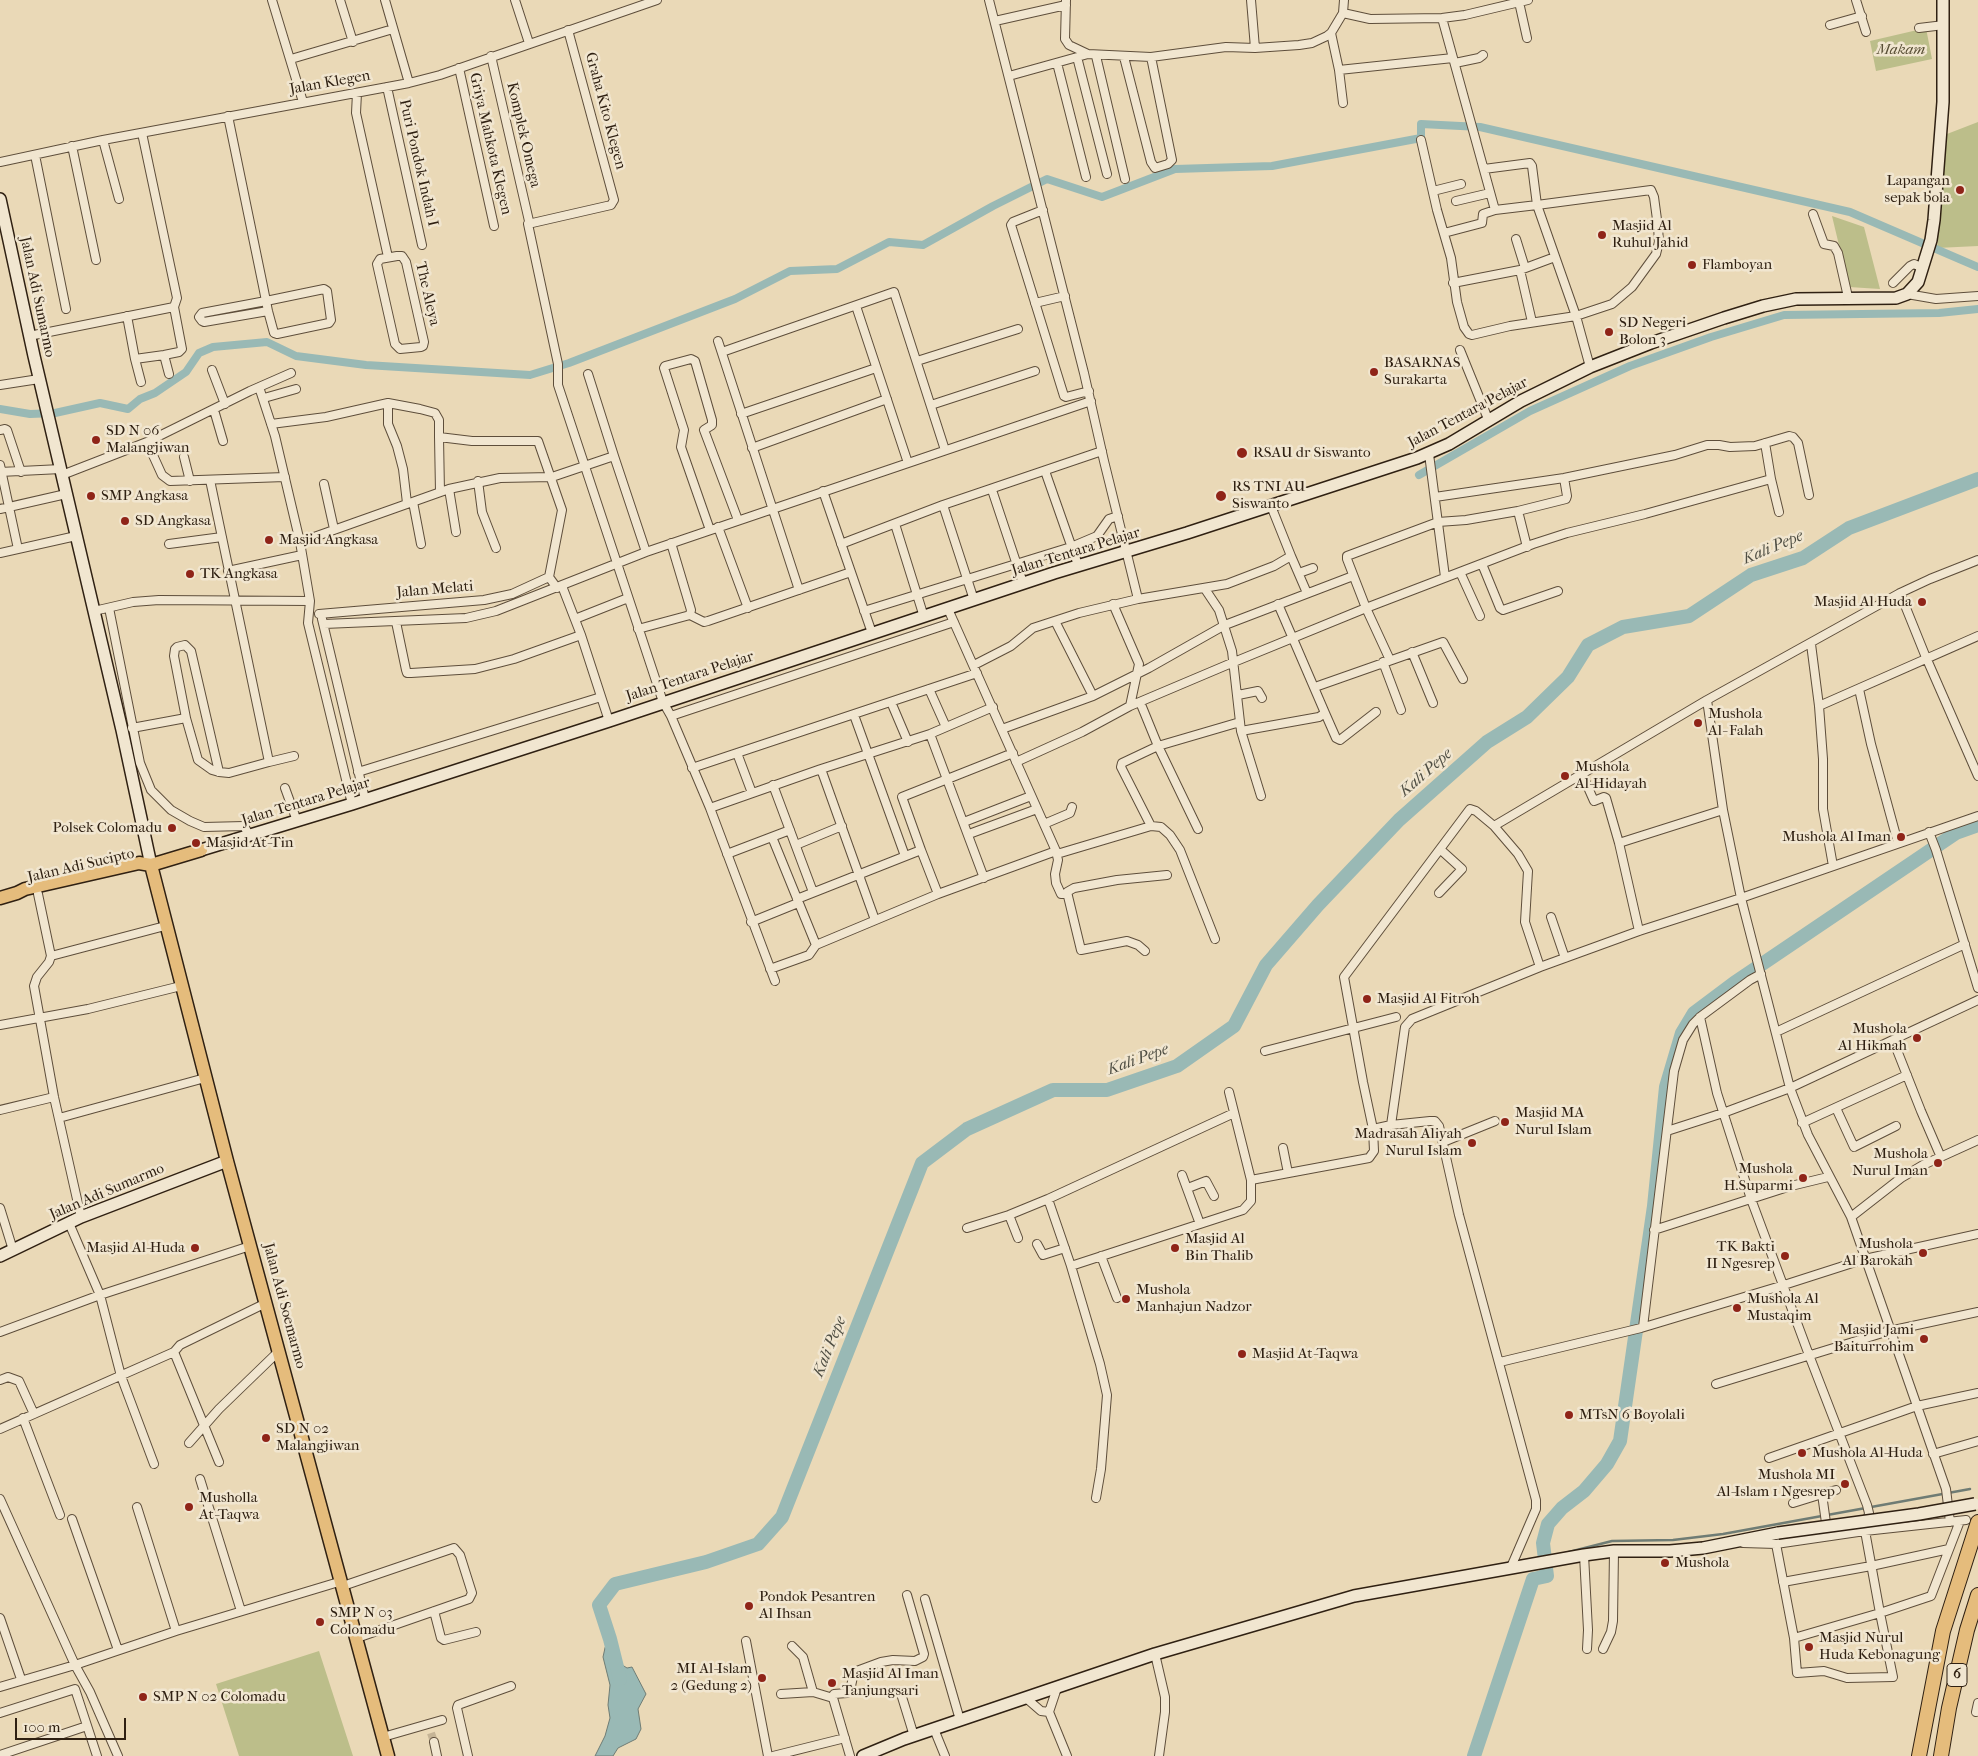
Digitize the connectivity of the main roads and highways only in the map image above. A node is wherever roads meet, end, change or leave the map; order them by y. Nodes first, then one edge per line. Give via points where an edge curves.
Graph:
1 (1943, 0) edge
2 (0, 199) edge
3 (2, 216) edge
4 (201, 850) joint
5 (151, 865) junction
6 (17, 893) junction
7 (0, 898) edge
8 (227, 1160) junction
9 (0, 1256) edge
10 (1978, 1503) edge
11 (1968, 1521) edge
12 (1978, 1595) edge
13 (388, 1756) edge
14 (863, 1756) edge
15 (1919, 1756) edge
16 (1941, 1756) edge

1 - 4 main road, Jalan Tentara Pelajar via 1943,102 1931,240 1917,285 1907,294 1896,298 1796,299 1690,329 1590,367 1488,419 1431,462 1271,506 1023,583 609,721
2 - 3 main road, Jalan Adi Sumarmo
3 - 5 main road, Jalan Adi Sumarmo
4 - 5 main road, Jalan Adi Sucipto
5 - 6 main road, Jalan Adi Sucipto via 139,863
5 - 6 main road, Jalan Adi Sucipto via 140,871 38,894 27,896
5 - 8 main road, Jalan Adi Soemarmo
6 - 7 main road, Jalan Adi Sucipto
8 - 9 main road, Jalan Adi Sumarmo via 82,1217
8 - 13 main road, Jalan Adi Soemarmo
10 - 14 main road, bridge via 1777,1539 1685,1550 1614,1551 1584,1555 1346,1598 1155,1654
11 - 15 highway, 6
12 - 16 highway, 6 via 1949,1708

